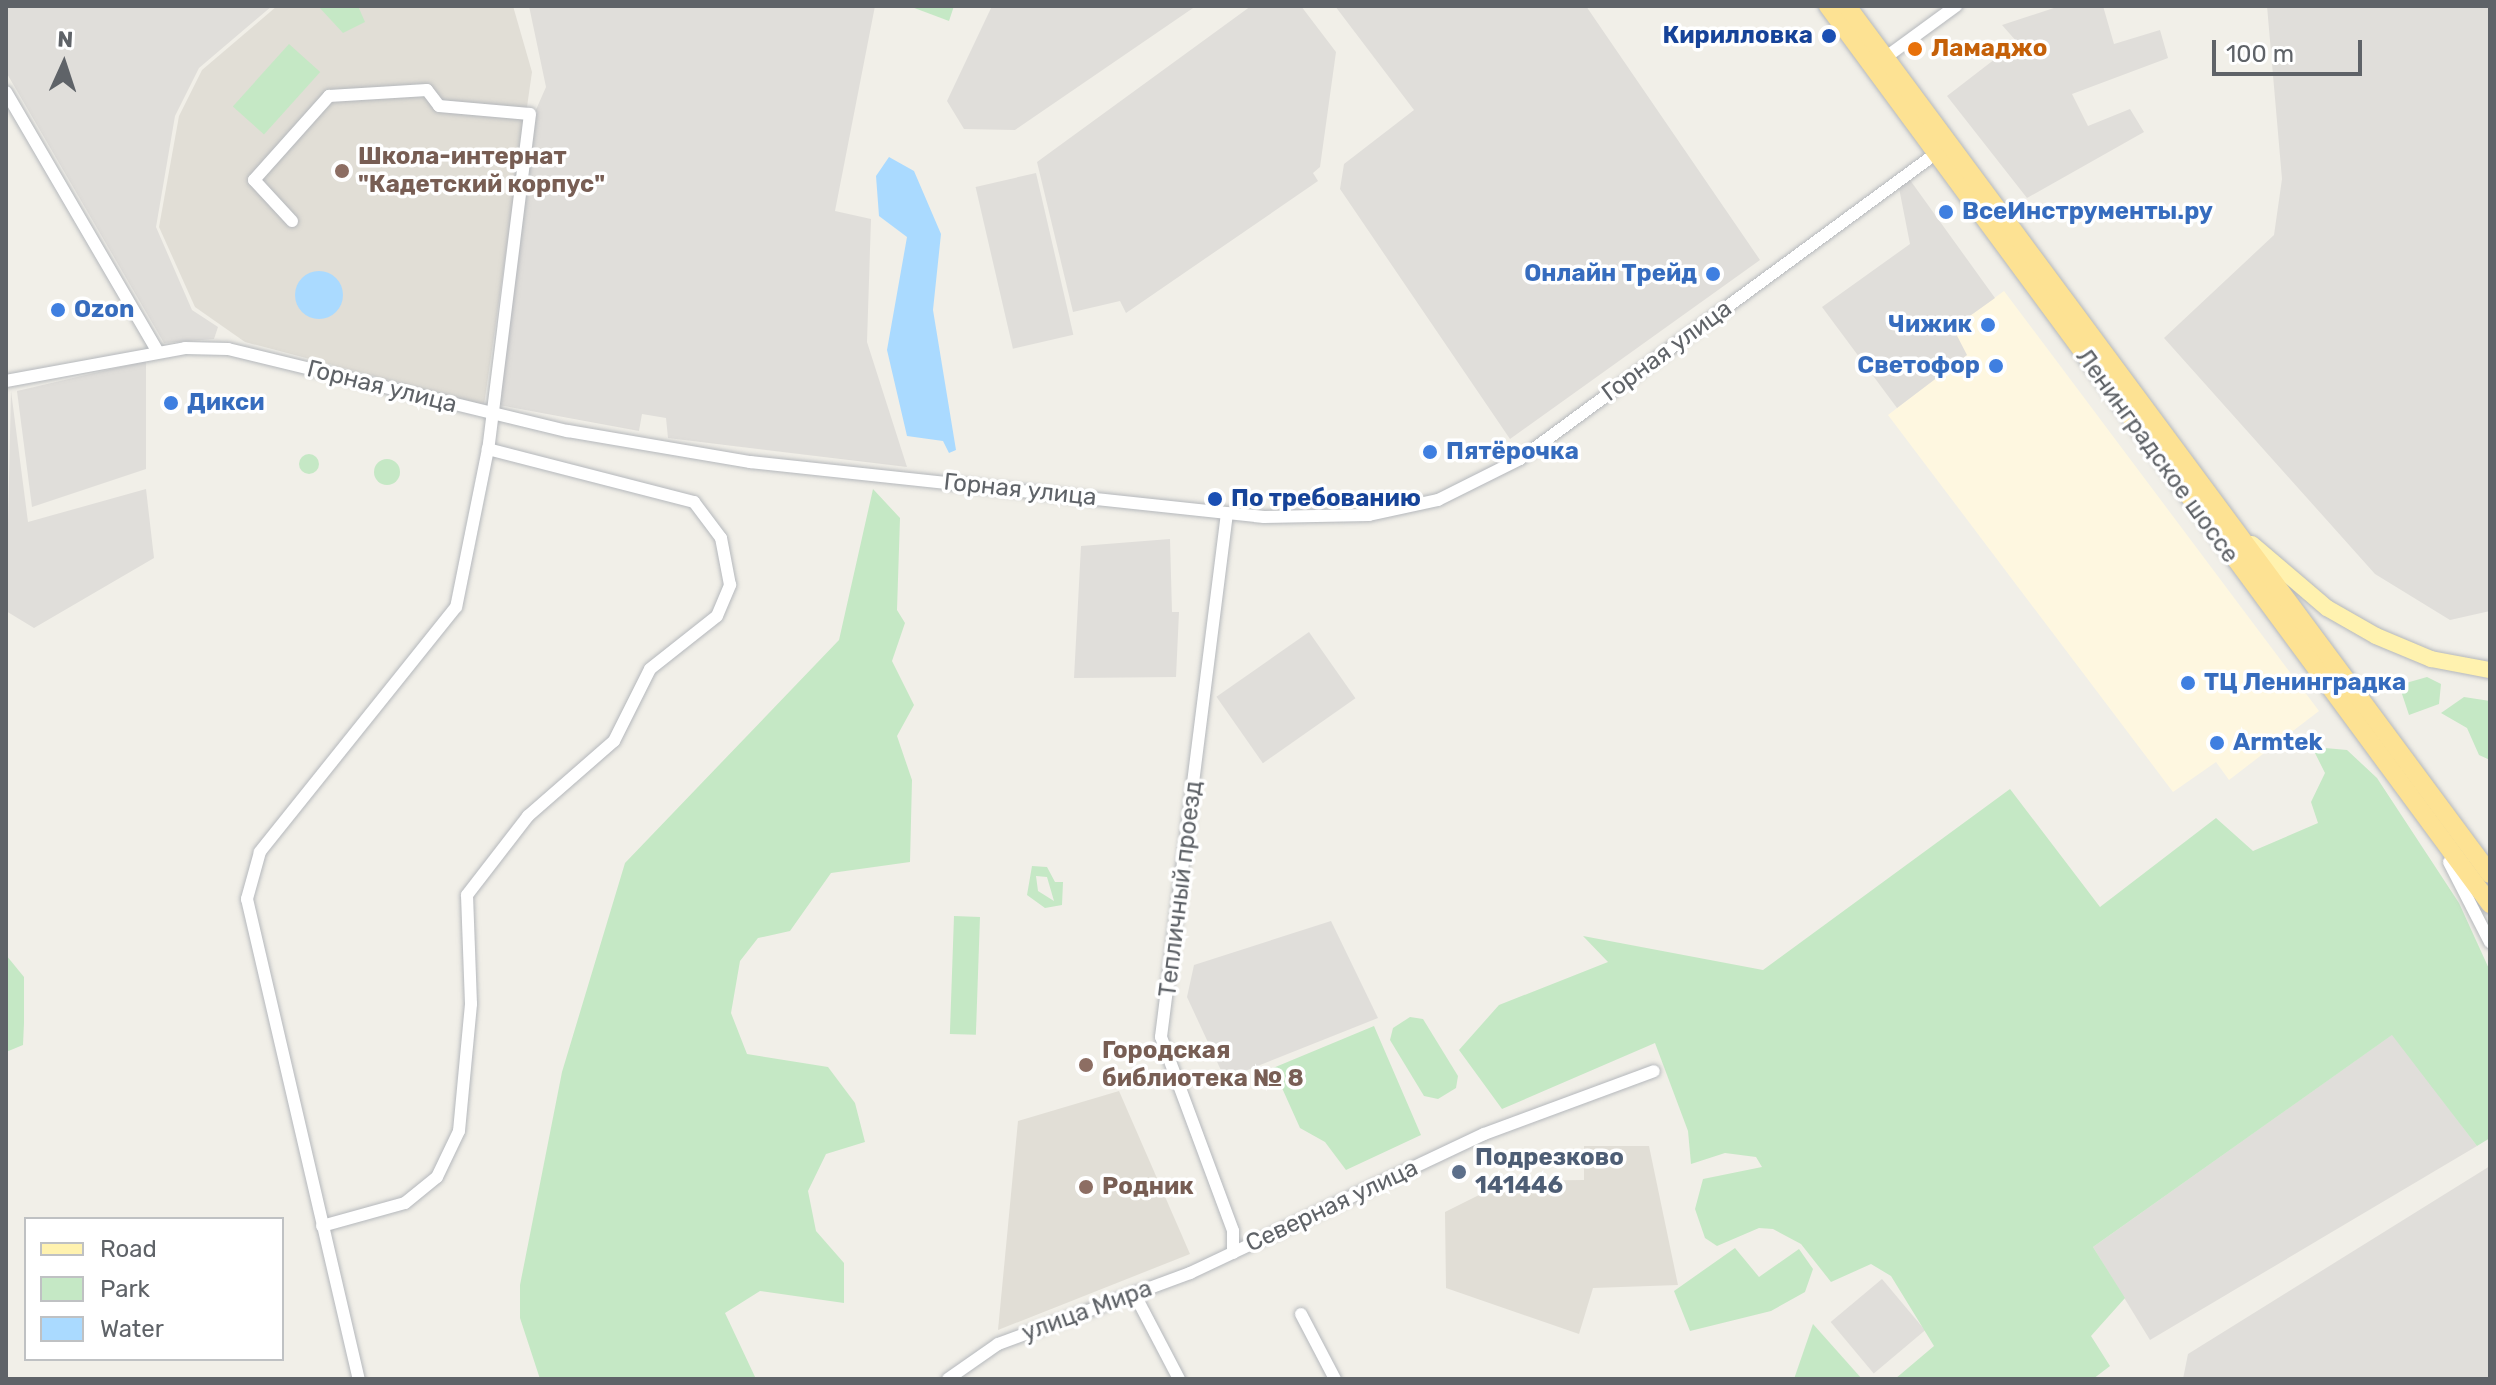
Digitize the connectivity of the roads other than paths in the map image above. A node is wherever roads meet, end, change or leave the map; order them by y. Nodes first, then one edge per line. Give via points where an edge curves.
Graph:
1 (1828, 6) edge
2 (1847, 6) edge
3 (1956, 6) edge
4 (1886, 57) junction
5 (6, 92) edge
6 (1938, 152) junction
7 (292, 221) dead end
8 (158, 352) junction
9 (6, 381) edge
10 (490, 414) junction
11 (488, 449) junction
12 (1227, 513) junction
13 (2230, 523) junction
14 (2490, 670) edge
15 (2409, 798) junction
16 (2490, 874) edge
17 (2490, 904) edge
18 (2490, 942) edge
19 (1654, 1071) dead end
20 (322, 1226) junction
21 (1233, 1253) junction
22 (1134, 1293) junction
23 (1301, 1314) dead end
24 (359, 1379) edge
25 (948, 1379) edge
26 (1179, 1379) edge
27 (1335, 1379) edge

1 - 6 highway, Ленинградское шоссе
2 - 4 highway, Ленинградское шоссе
3 - 4 street
4 - 13 highway, Ленинградское шоссе
5 - 8 street
6 - 12 street, Горная улица via 1489,478 1438,500 1369,515
6 - 15 highway, Ленинградское шоссе
7 - 10 street via 254,180 329,96 427,90 439,106 530,114
8 - 9 street, Горная улица
8 - 10 street, Горная улица via 228,349
10 - 11 street
10 - 12 street, Горная улица via 750,462
11 - 20 street via 456,607 251,870 254,939
11 - 20 street via 694,502 721,538 730,585 717,616 650,669 614,741 528,816 467,895 471,1004 459,1131 437,1177 405,1203
12 - 21 street, Тепличный проезд via 1161,1037 1233,1231
13 - 14 main road via 2309,595 2376,636 2431,659
13 - 16 highway, Ленинградское шоссе
15 - 17 highway, Ленинградское шоссе
15 - 18 street
19 - 21 street, Северная улица via 1484,1134
20 - 24 street
21 - 22 street, улица Мира
22 - 25 street, улица Мира via 998,1344
22 - 26 street
23 - 27 street

